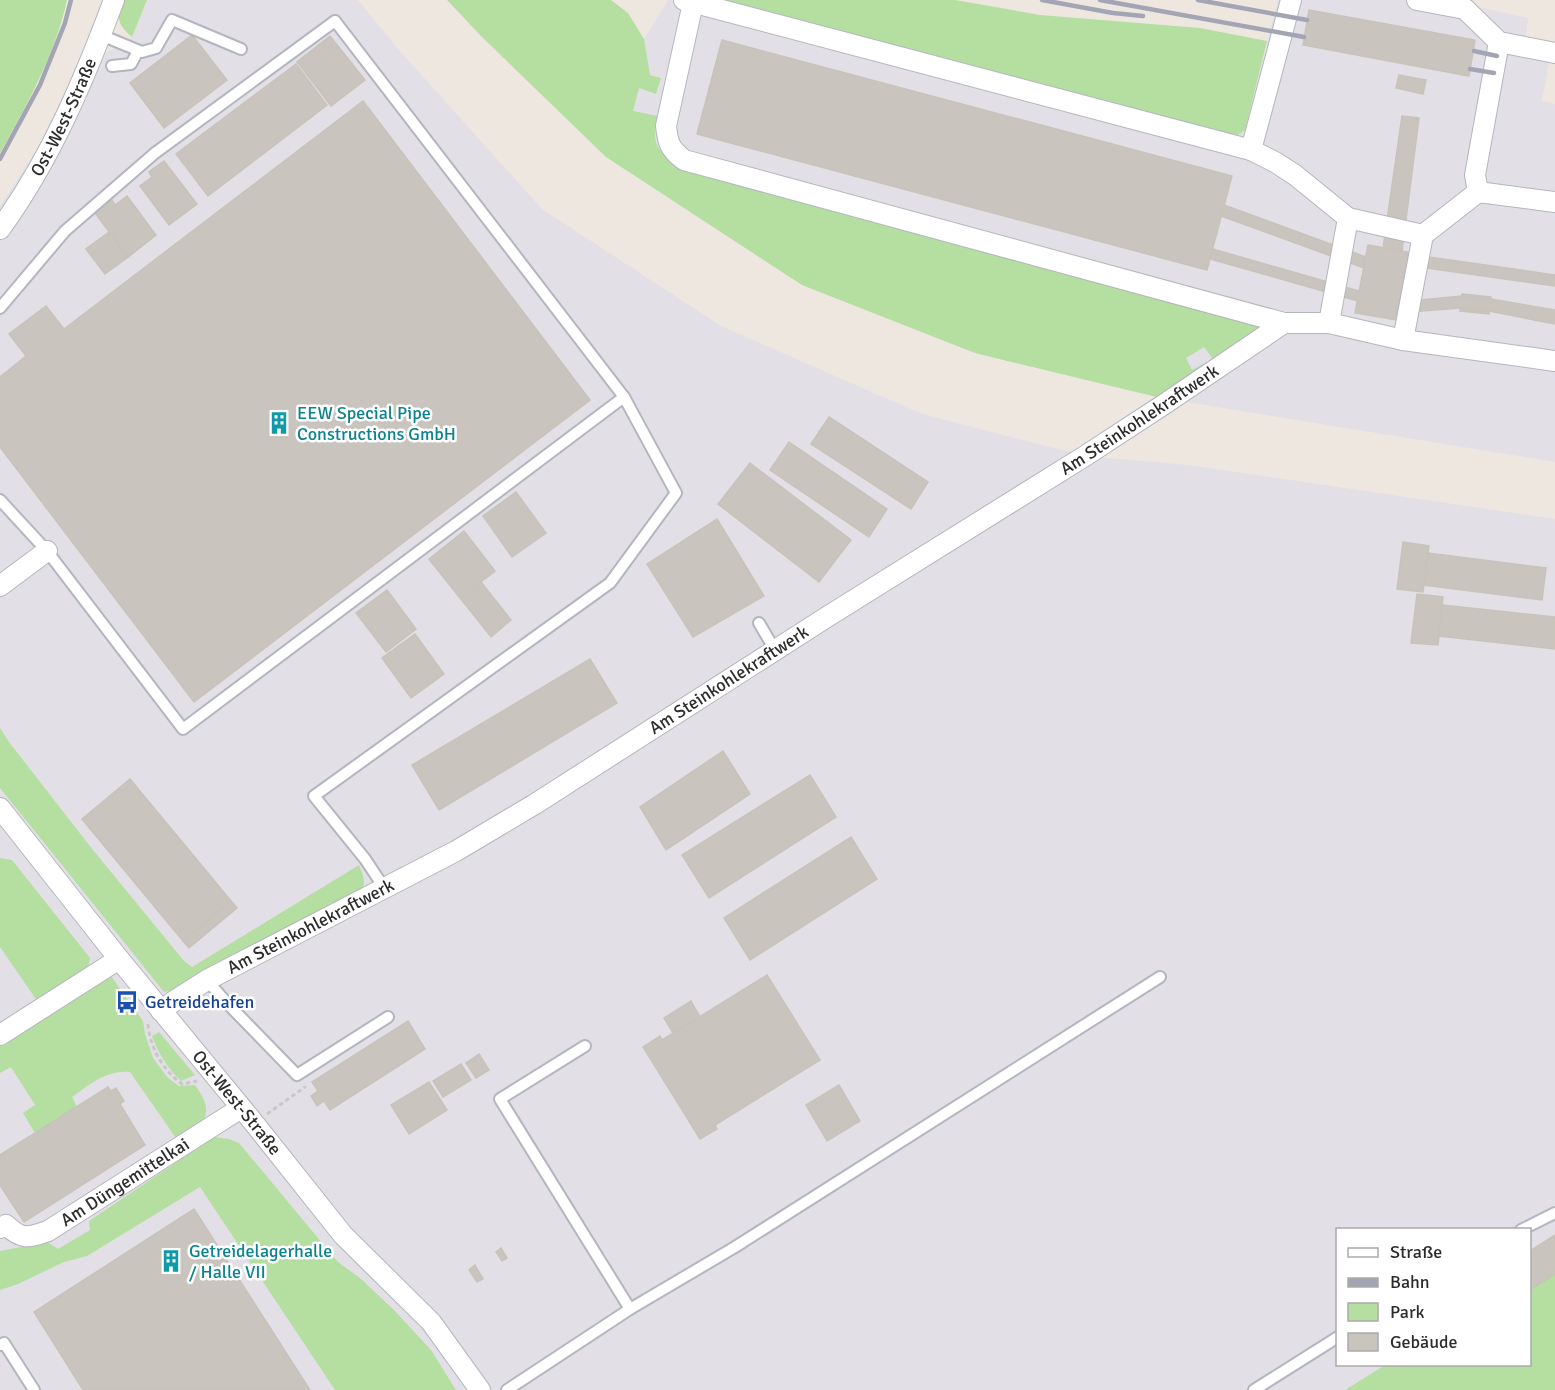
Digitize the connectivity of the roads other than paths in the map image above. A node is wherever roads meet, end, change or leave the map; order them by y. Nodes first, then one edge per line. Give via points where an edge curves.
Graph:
1 (114, 0) edge
2 (1291, 0) edge
3 (1417, 0) edge
4 (688, 2) edge
5 (101, 35) junction
6 (1499, 42) junction
7 (241, 49) dead end
8 (138, 51) junction
9 (1555, 53) edge
10 (112, 66) dead end
11 (1251, 150) junction
12 (1478, 192) junction
13 (1555, 202) edge
14 (1348, 218) junction
15 (0, 229) edge
16 (1423, 235) junction
17 (0, 308) edge
18 (1284, 323) junction
19 (1329, 323) junction
20 (1403, 340) junction
21 (1555, 361) edge
22 (624, 398) junction
23 (0, 500) edge
24 (47, 551) junction
25 (0, 586) edge
26 (759, 623) dead end
27 (775, 650) junction
28 (2, 815) edge
29 (385, 889) junction
30 (119, 959) junction
31 (1160, 977) dead end
32 (207, 980) junction
33 (161, 1011) junction
34 (388, 1017) dead end
35 (0, 1035) edge
36 (585, 1046) dead end
37 (241, 1108) junction
38 (1555, 1213) edge
39 (2, 1223) edge
40 (1525, 1228) edge
41 (630, 1309) junction
42 (1336, 1338) edge
43 (0, 1345) edge
44 (34, 1390) edge
45 (480, 1390) edge
46 (507, 1390) edge
47 (1254, 1390) edge

1 - 5 street, Ost-West-Straße
2 - 11 street
3 - 6 street via 1465,9
4 - 11 street
4 - 18 street via 666,126 673,152 684,160
5 - 8 lane
5 - 15 street, Ost-West-Straße via 44,160
6 - 9 street
6 - 12 street via 1475,175
7 - 8 lane via 172,20 156,48
8 - 10 lane via 131,64
11 - 14 street via 1295,175
12 - 13 street
12 - 16 street
14 - 16 street
14 - 19 street
16 - 20 street
17 - 22 lane via 65,231 155,153 336,21
18 - 19 street
18 - 27 street, Am Steinkohlekraftwerk via 1085,456
19 - 20 street
20 - 21 street
22 - 24 lane via 183,729
22 - 29 lane via 676,493 610,583 314,796
23 - 24 lane
24 - 25 street
26 - 27 lane
27 - 29 street, Am Steinkohlekraftwerk via 535,804
28 - 30 street, Ost-West-Straße
29 - 32 street, Am Steinkohlekraftwerk
30 - 33 street, Ost-West-Straße
30 - 35 street
31 - 41 lane via 735,1247
32 - 33 street, Am Steinkohlekraftwerk
32 - 34 lane via 297,1075
33 - 37 street, Ost-West-Straße
36 - 41 lane via 500,1099
37 - 39 street, Am Düngemittelkai via 48,1231 30,1237 17,1234
37 - 45 street, Ost-West-Straße via 343,1235 431,1322
38 - 40 lane
41 - 46 lane
42 - 47 lane
43 - 44 lane via 3,1343

